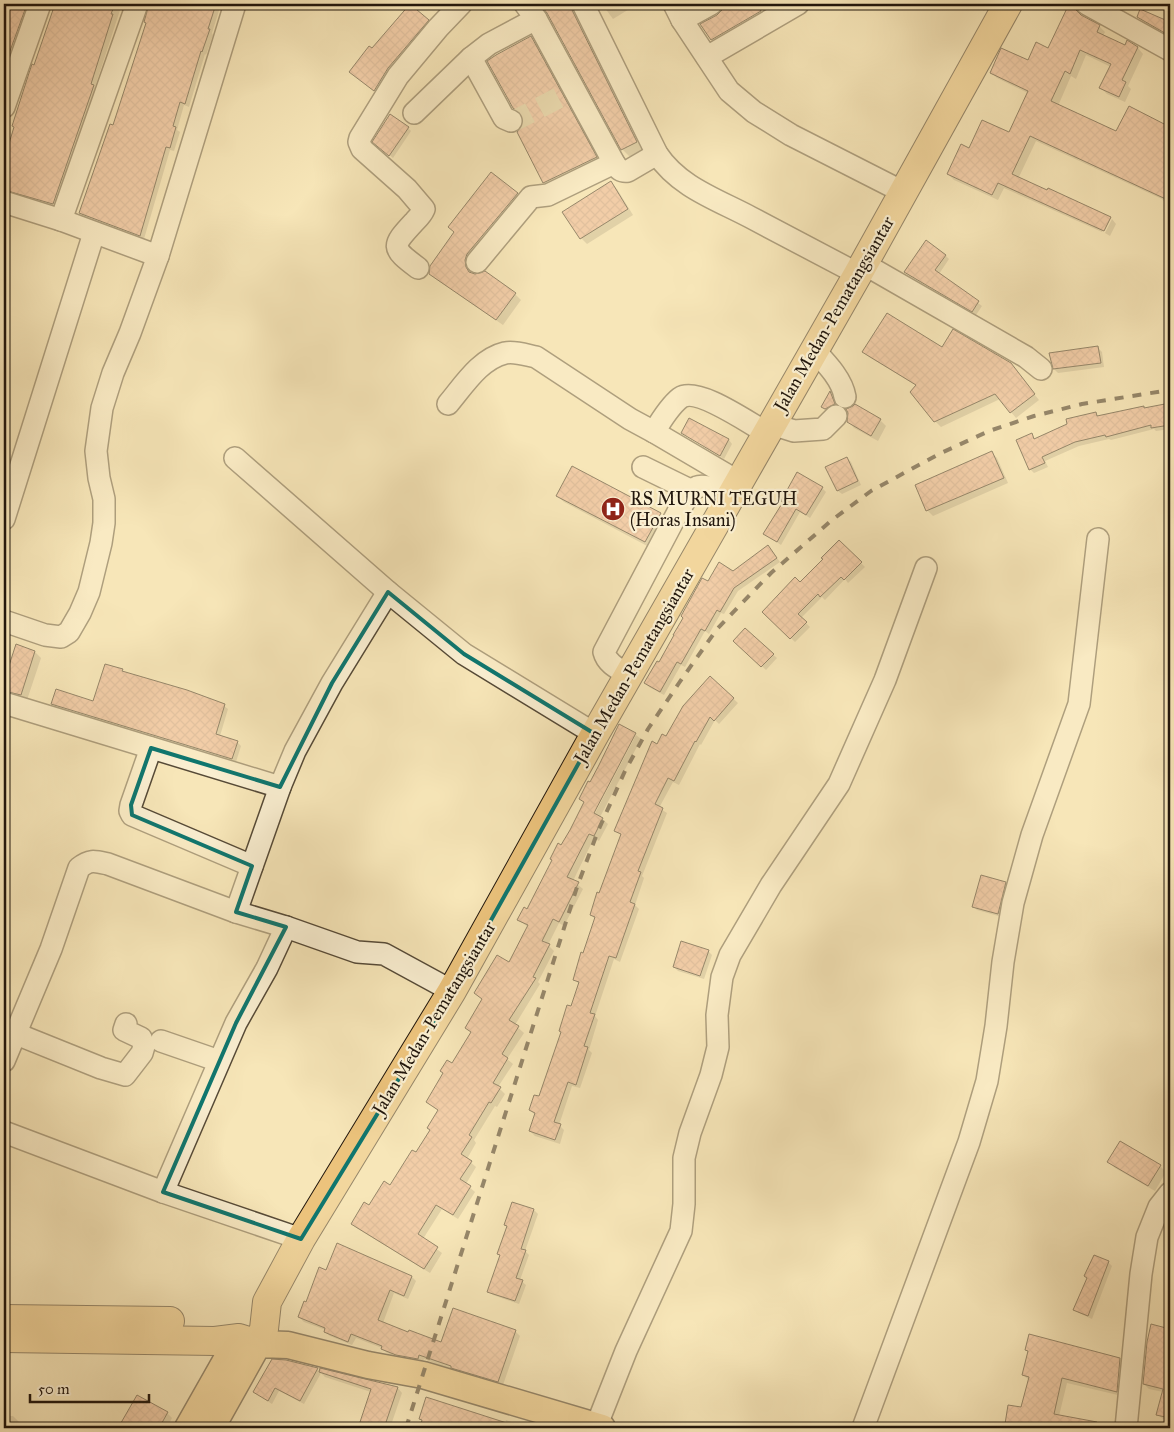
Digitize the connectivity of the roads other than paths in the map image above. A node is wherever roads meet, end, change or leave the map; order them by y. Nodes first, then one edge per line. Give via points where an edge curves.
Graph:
1 (40, 4) edge
2 (137, 4) edge
3 (235, 4) edge
4 (461, 4) edge
5 (583, 4) edge
6 (711, 4) edge
7 (798, 4) edge
8 (1008, 4) edge
9 (1087, 4) edge
10 (530, 12) edge
11 (678, 12) edge
12 (1170, 50) edge
13 (707, 57) junction
14 (471, 58) junction
15 (4, 107) edge
16 (414, 113) dead end
17 (511, 121) dead end
18 (657, 154) junction
19 (614, 163) junction
20 (903, 192) junction
21 (4, 204) edge
22 (61, 220) junction
23 (94, 233) junction
24 (158, 256) junction
25 (477, 262) dead end
26 (418, 268) dead end
27 (861, 269) junction
28 (814, 350) junction
29 (1041, 368) dead end
30 (448, 404) dead end
31 (769, 429) junction
32 (654, 432) junction
33 (235, 458) dead end
34 (643, 467) dead end
35 (736, 487) junction
36 (692, 491) junction
37 (4, 519) edge
38 (1098, 539) dead end
39 (926, 568) dead end
40 (388, 592) junction
41 (4, 621) edge
42 (628, 675) junction
43 (4, 703) edge
44 (595, 734) junction
45 (151, 748) junction
46 (280, 787) junction
47 (252, 866) junction
48 (236, 912) junction
49 (286, 927) junction
50 (452, 991) junction
51 (126, 1024) dead end
52 (10, 1031) edge
53 (161, 1041) dead end
54 (4, 1061) edge
55 (219, 1061) junction
56 (4, 1132) edge
57 (163, 1192) junction
58 (1170, 1193) edge
59 (301, 1238) junction
60 (4, 1319) edge
61 (255, 1327) junction
62 (4, 1338) edge
63 (599, 1427) edge
64 (188, 1428) edge
65 (211, 1428) edge
66 (862, 1428) edge
67 (1126, 1428) edge

1 - 15 street
2 - 22 street
3 - 24 street
4 - 26 street via 398,76 359,140 362,149 424,209 397,243 402,257
5 - 18 street
6 - 11 street
7 - 13 street
8 - 20 highway, Jalan Medan-Pematangsiantar
9 - 12 street
10 - 14 street
10 - 19 street via 569,92
11 - 13 street
13 - 20 street via 729,91 754,112 791,135
14 - 16 street
14 - 17 street via 504,118
18 - 19 street via 624,172
18 - 27 street via 665,167 694,189
19 - 25 street via 548,195 531,197
20 - 27 highway, Jalan Medan-Pematangsiantar
21 - 22 street
22 - 23 street
23 - 24 street
23 - 37 street
24 - 41 street via 102,408 96,451 104,499 104,524 89,592 69,632 61,637
27 - 28 highway, Jalan Medan-Pematangsiantar
27 - 29 street via 1026,356
28 - 31 highway, Jalan Medan-Pematangsiantar
28 - 31 street via 844,390 840,406 823,429
30 - 32 street via 490,359 507,353 520,354 536,357
31 - 32 street via 698,396 688,395 680,398
31 - 35 highway, Jalan Medan-Pematangsiantar
32 - 35 street
33 - 40 street
34 - 36 street
35 - 36 street via 704,486
35 - 42 highway, Jalan Medan-Pematangsiantar
36 - 42 street via 604,652 610,664
38 - 66 street via 1079,704 1032,835 1013,903 987,1081 966,1151
39 - 63 street via 885,680 839,784 771,885 730,956 722,977 717,1015 718,1047 684,1158 681,1231 626,1351
40 - 44 street via 464,654
40 - 46 street via 332,683 295,751
42 - 44 highway, Jalan Medan-Pematangsiantar
43 - 45 street
44 - 50 highway, Jalan Medan-Pematangsiantar
45 - 46 street
45 - 47 street via 130,805 132,815
46 - 47 street
47 - 48 street
48 - 49 street
48 - 52 street via 108,864 87,862 79,868 50,949
49 - 50 street via 357,952 384,954
49 - 55 street
50 - 59 highway, Jalan Medan-Pematangsiantar
51 - 52 street via 124,1030 141,1038 144,1046 125,1076
52 - 54 street
53 - 55 street
55 - 57 street
56 - 57 street
57 - 59 street
58 - 67 street via 1159,1207 1147,1237
59 - 61 highway, Jalan Medan-Pematangsiantar
60 - 61 highway
61 - 62 highway via 215,1341
61 - 63 main road via 288,1345 423,1375
61 - 64 main road
61 - 65 main road

